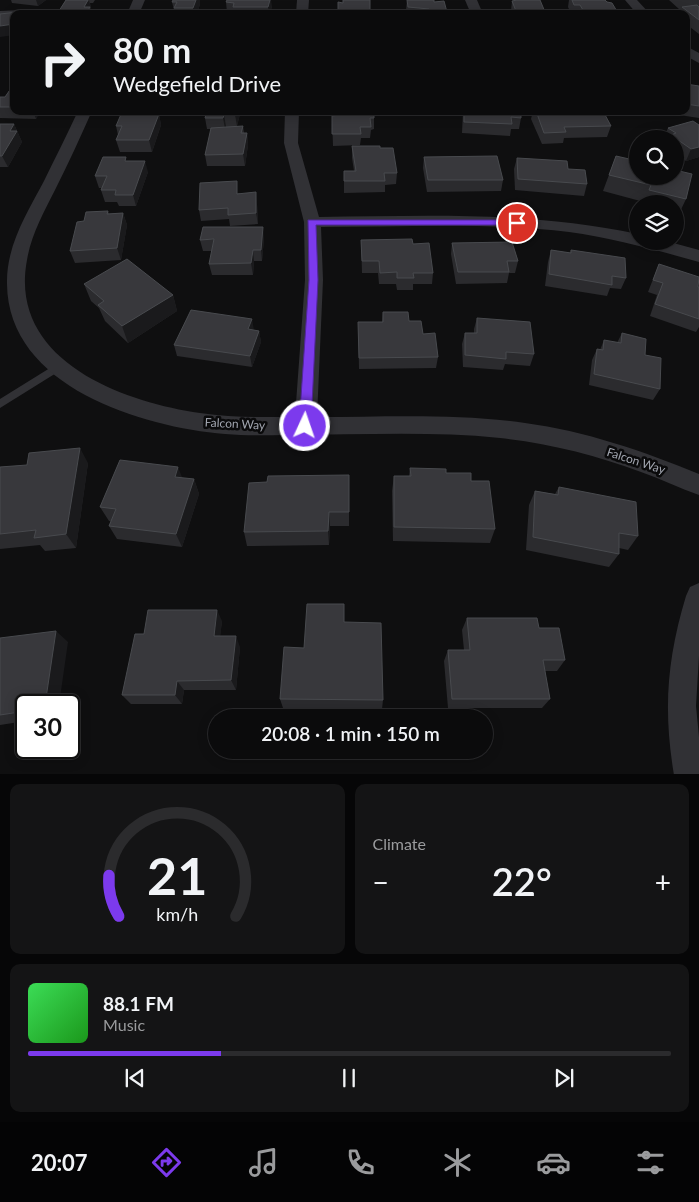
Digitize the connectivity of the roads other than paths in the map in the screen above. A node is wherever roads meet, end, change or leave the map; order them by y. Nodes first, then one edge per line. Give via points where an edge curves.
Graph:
1 (630, 0) edge
2 (640, 10) edge
3 (83, 115) edge
4 (292, 115) edge
5 (312, 222) junction
6 (629, 238) edge
7 (677, 250) edge
8 (699, 256) edge
9 (58, 367) junction
10 (0, 404) edge
11 (305, 426) junction
12 (699, 485) edge
13 (699, 596) edge
14 (690, 774) edge

1 - 2 street
3 - 9 street, Falcon Way via 29,228 19,257 16,285 21,314 34,342
4 - 5 street via 291,143
5 - 6 street via 548,224
5 - 11 street via 314,280
7 - 8 street
9 - 10 lane
9 - 11 street, Falcon Way via 90,388 129,405 174,418 223,425
11 - 12 street, Falcon Way via 500,430 557,439 616,454
13 - 14 street via 688,631 680,684 684,745

